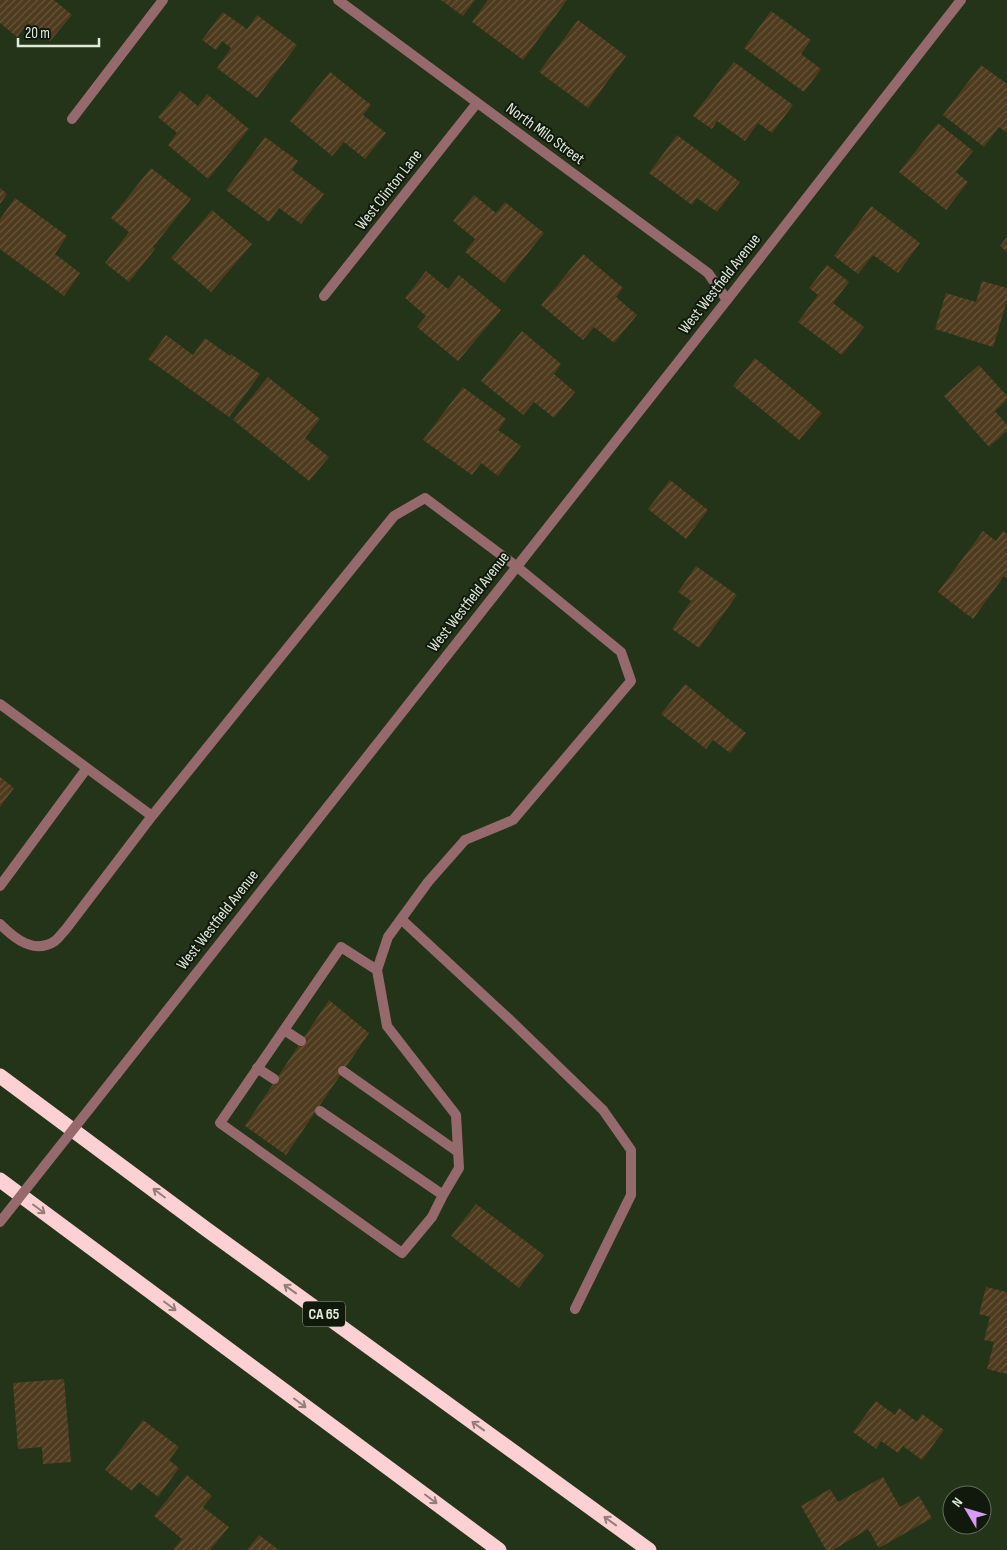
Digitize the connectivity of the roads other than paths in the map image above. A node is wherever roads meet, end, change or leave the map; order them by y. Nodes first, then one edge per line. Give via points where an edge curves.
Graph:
1 (163, 0) edge
2 (338, 0) edge
3 (960, 0) edge
4 (477, 103) junction
5 (72, 120) dead end
6 (324, 296) dead end
7 (727, 300) junction
8 (516, 566) junction
9 (0, 704) edge
10 (87, 768) junction
11 (152, 816) junction
12 (0, 886) edge
13 (402, 919) junction
14 (0, 924) edge
15 (377, 970) junction
16 (284, 1030) junction
17 (301, 1042) dead end
18 (257, 1068) junction
19 (343, 1071) dead end
20 (0, 1076) edge
21 (274, 1079) dead end
22 (320, 1111) dead end
23 (458, 1152) junction
24 (0, 1180) edge
25 (443, 1196) junction
26 (0, 1222) edge
27 (574, 1310) dead end
28 (499, 1550) edge
29 (649, 1550) edge

1 - 5 street
2 - 4 street, North Milo Street
3 - 7 street, West Westfield Avenue
4 - 6 street, West Clinton Lane
4 - 7 street, North Milo Street via 708,272
7 - 8 street, West Westfield Avenue
8 - 11 street via 425,498 394,516
8 - 13 street via 621,652 631,681 513,820 465,840 428,882
8 - 26 street, West Westfield Avenue, bridge
9 - 10 street
10 - 11 street
10 - 12 street
11 - 14 street via 55,941 34,946 20,941
13 - 15 street via 388,937
13 - 27 street via 603,1110 631,1150 631,1195
15 - 16 street via 341,947
15 - 23 street via 387,1026 456,1114
16 - 17 street
16 - 18 street
18 - 21 street
18 - 25 street via 220,1123 402,1254 432,1218
19 - 23 street
29 -> 20 highway, CA 65
22 - 25 street
23 - 25 street via 459,1168
24 -> 28 highway

